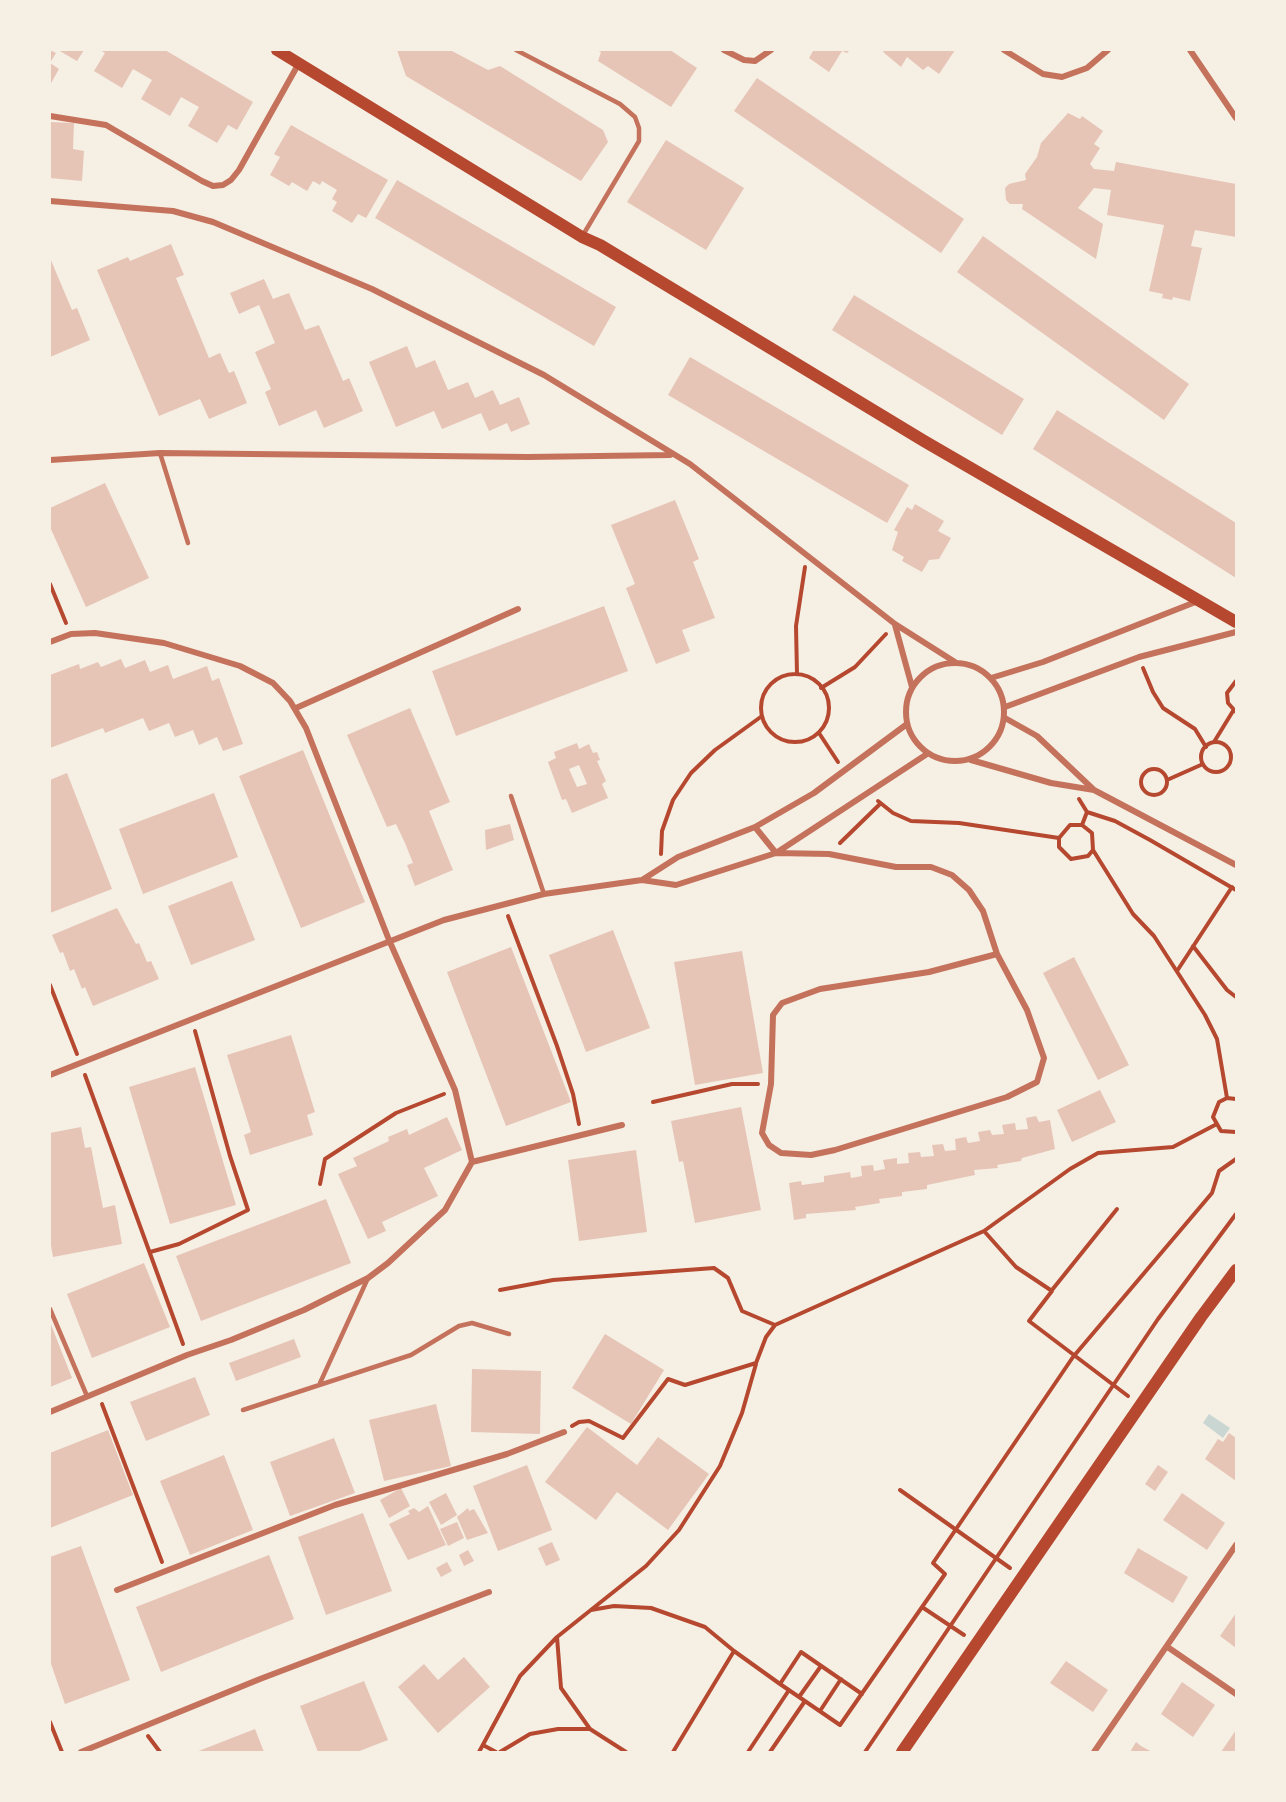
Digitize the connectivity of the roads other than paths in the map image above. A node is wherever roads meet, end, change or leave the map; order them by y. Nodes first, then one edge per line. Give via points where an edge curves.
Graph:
1 (277, 50) edge
2 (516, 50) edge
3 (724, 50) edge
4 (771, 50) edge
5 (1004, 50) edge
6 (1108, 50) edge
7 (1190, 50) edge
8 (300, 62) junction
9 (50, 116) edge
10 (1236, 117) edge
11 (50, 201) edge
12 (582, 237) junction
13 (160, 453) junction
14 (672, 455) junction
15 (50, 460) edge
16 (188, 543) dead end
17 (1201, 599) junction
18 (518, 609) dead end
19 (1236, 622) edge
20 (895, 624) junction
21 (1236, 632) edge
22 (50, 642) edge
23 (955, 662) junction
24 (991, 678) junction
25 (912, 687) junction
26 (1005, 707) junction
27 (296, 708) junction
28 (1005, 718) junction
29 (907, 724) junction
30 (927, 754) junction
31 (970, 760) junction
32 (1094, 790) junction
33 (511, 796) dead end
34 (755, 827) junction
35 (776, 853) junction
36 (1236, 866) edge
37 (642, 880) junction
38 (544, 894) junction
39 (389, 940) junction
40 (997, 954) junction
41 (50, 1075) edge
42 (622, 1125) dead end
43 (472, 1162) junction
44 (1236, 1270) edge
45 (368, 1278) junction
46 (50, 1309) edge
47 (509, 1334) dead end
48 (320, 1383) junction
49 (87, 1396) junction
50 (243, 1410) dead end
51 (50, 1412) edge
52 (564, 1432) road end
53 (1236, 1545) edge
54 (117, 1590) dead end
55 (489, 1592) dead end
56 (1168, 1648) junction
57 (1236, 1694) edge
58 (81, 1752) edge
59 (902, 1752) edge
60 (1094, 1752) edge

1 - 8 main road
2 - 12 lane via 620,104 639,128 639,141
3 - 4 street via 755,61
5 - 6 street via 1043,74 1062,77 1087,68
7 - 10 street
8 - 9 street via 239,170 223,185 202,181 106,125
8 - 12 main road
11 - 14 street via 173,211 213,222 372,289 544,375
12 - 17 main road via 924,441
13 - 14 street
13 - 15 street
13 - 16 lane
14 - 20 street via 690,464
17 - 19 main road
17 - 24 street via 1043,662
18 - 27 street
20 - 23 street
20 - 25 street
21 - 26 street via 1139,657
22 - 27 street via 71,634 141,638 240,666 273,683
23 - 24 street via 974,666
23 - 25 street via 938,665
24 - 26 street
25 - 29 street via 905,711
26 - 28 street
27 - 39 street via 351,837
28 - 31 street via 999,736 987,751
28 - 32 street via 1037,736
29 - 30 street via 914,741
29 - 34 street via 814,793
30 - 31 street via 948,762
30 - 35 street
31 - 32 street via 1050,783
32 - 36 street
33 - 38 lane
34 - 35 street
34 - 37 street via 678,857
35 - 37 street via 676,885
35 - 40 street via 829,854 896,867 931,867 952,874 983,911
37 - 38 street
38 - 39 street via 444,920
39 - 41 street
39 - 43 street via 455,1090
40 - 40 street via 1027,1010 1044,1058 1037,1082 835,1150 798,1155 775,1150 762,1133 771,1084 773,1015 787,1000 820,988 929,972
42 - 43 street
43 - 45 street via 445,1210
44 - 59 main road
45 - 48 lane
45 - 49 street via 283,1318
46 - 49 lane
47 - 48 lane via 472,1323 459,1326 411,1355
48 - 50 lane
49 - 51 street
52 - 54 street via 507,1454 335,1505
53 - 56 street
55 - 58 street
56 - 57 street
56 - 60 street

